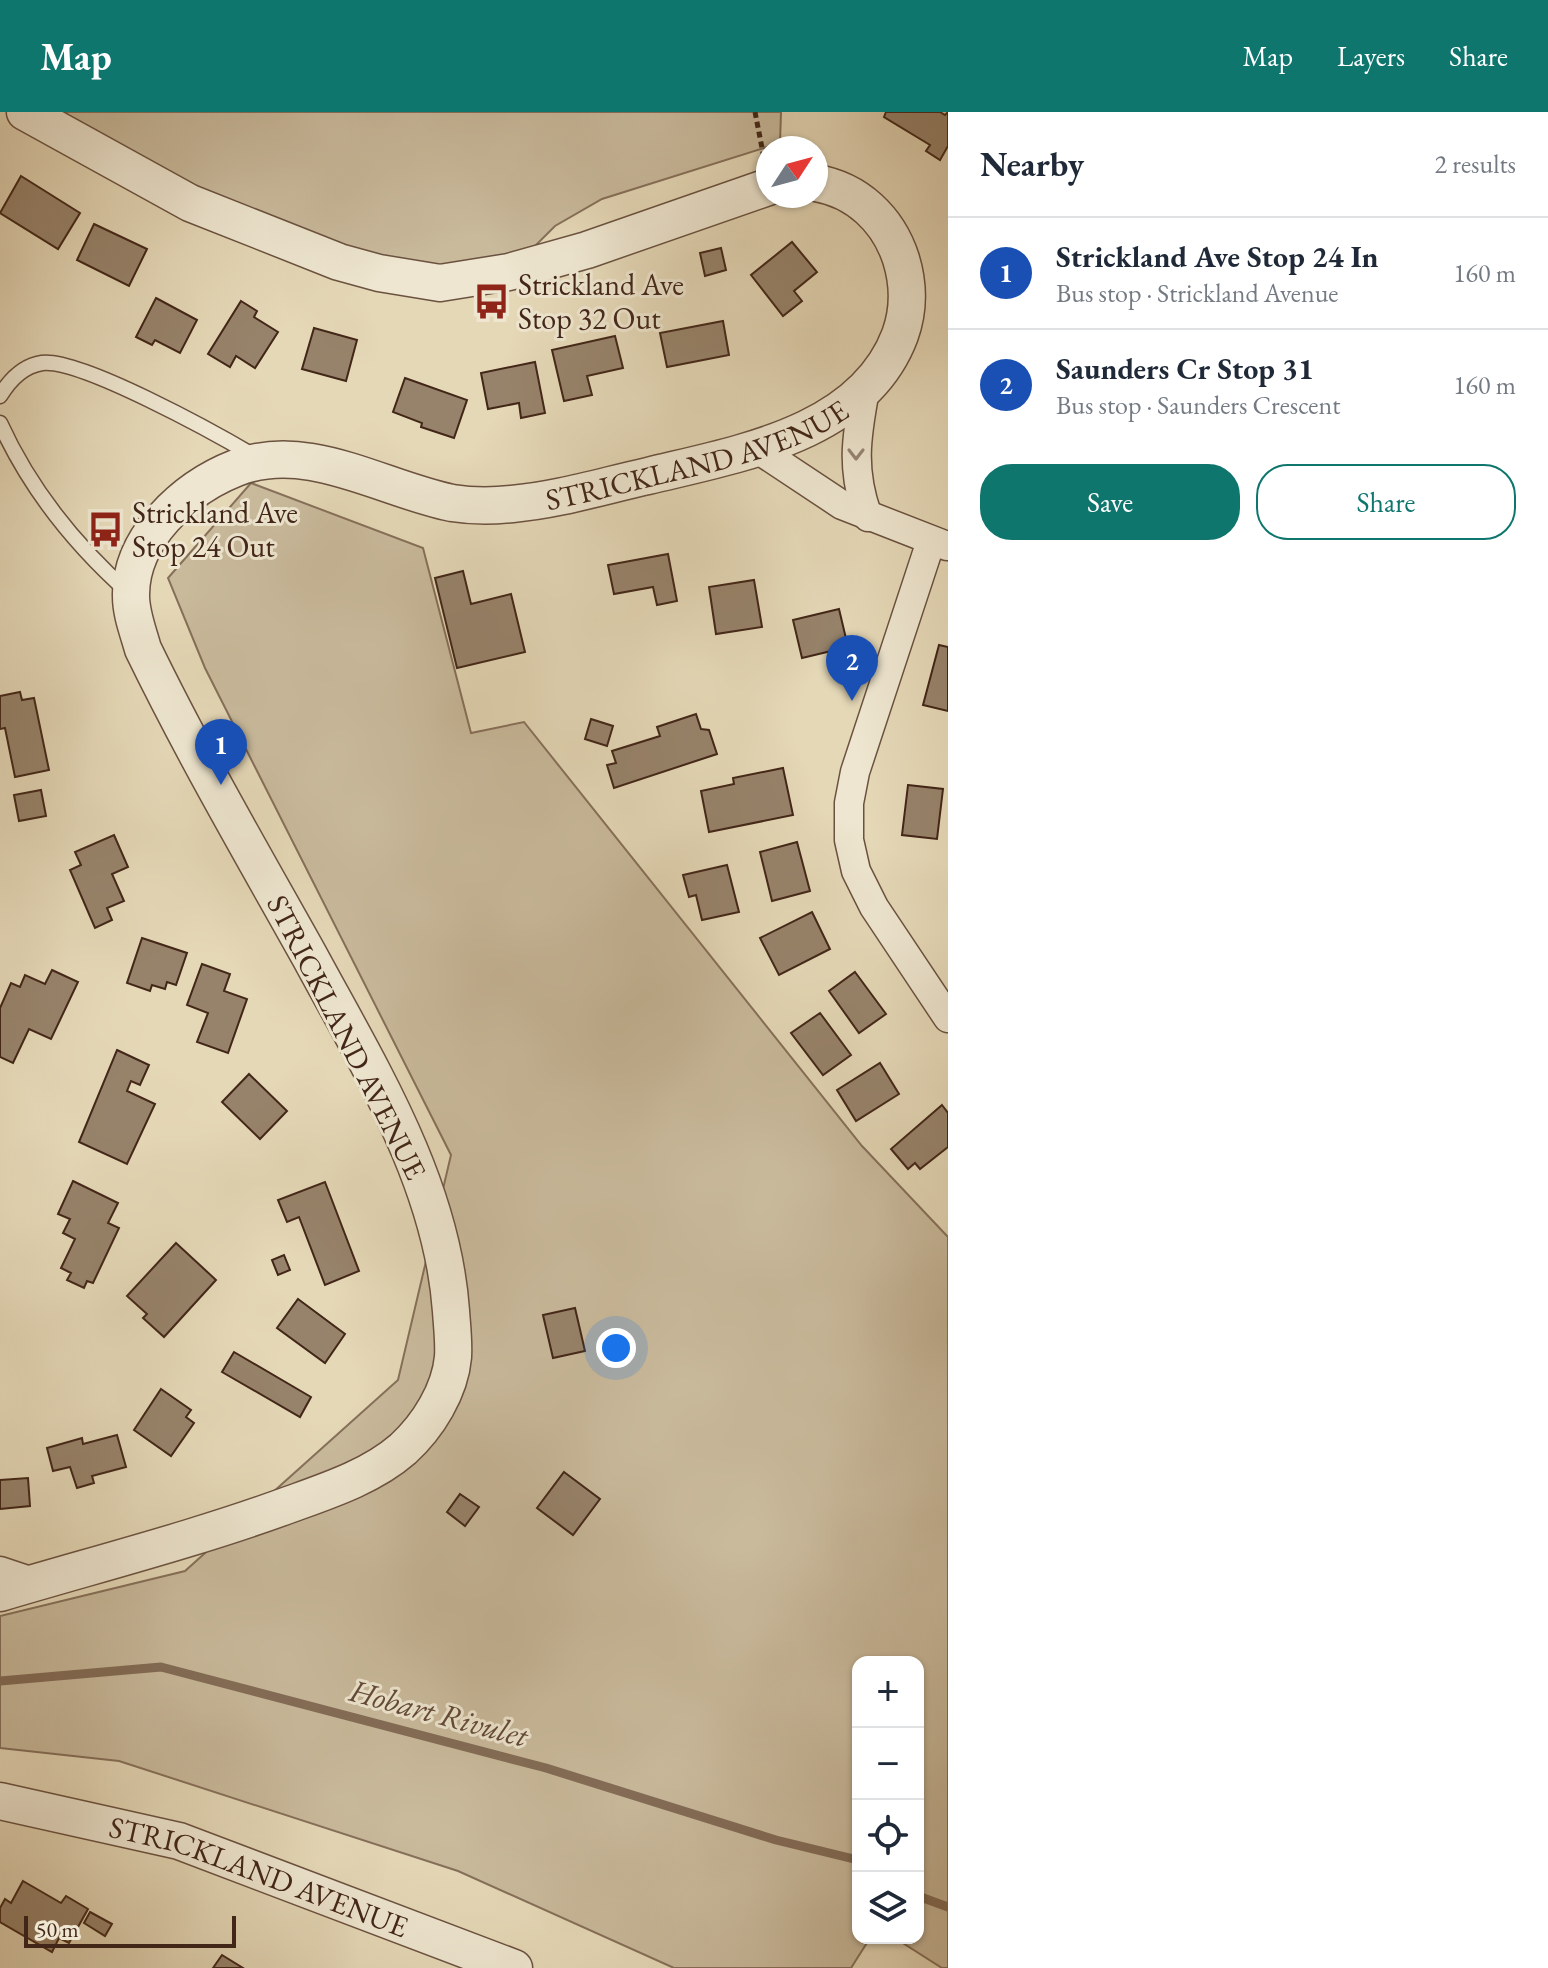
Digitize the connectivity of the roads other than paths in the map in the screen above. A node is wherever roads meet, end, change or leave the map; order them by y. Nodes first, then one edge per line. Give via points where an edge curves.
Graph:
1 (25, 112) edge
2 (756, 177) edge
3 (828, 185) edge
4 (865, 390) junction
5 (0, 396) edge
6 (0, 423) edge
7 (756, 448) junction
8 (261, 460) junction
9 (868, 517) junction
10 (940, 544) edge
11 (131, 594) junction
12 (910, 961) junction
13 (948, 1002) edge
14 (948, 1018) edge
15 (0, 1571) edge
16 (36, 1583) junction
17 (0, 1593) edge
18 (0, 1801) edge
19 (514, 1968) edge

1 - 2 street via 190,203 339,262 440,283 509,272 587,250
3 - 4 street, STRICKLAND AVENUE via 868,207 898,248 905,271 905,322 893,353
4 - 7 street, STRICKLAND AVENUE via 808,427
4 -> 9 street via 856,461
5 - 8 lane, STRICKLAND AVENUE via 26,369 43,363 62,366 198,423
6 - 11 lane via 57,518 93,561
7 - 8 street, STRICKLAND AVENUE via 542,501 483,505 429,497 298,460
7 - 9 street
8 - 11 street, STRICKLAND AVENUE via 208,483 166,516 140,552
9 - 10 street
10 - 12 street via 865,739 849,803 856,871
11 - 16 street, STRICKLAND AVENUE via 132,614 158,680 365,1057 416,1167 445,1262 453,1358 446,1387 428,1419 404,1448 378,1467 252,1519
12 - 13 street
12 - 14 street
15 - 16 street
16 - 17 street, STRICKLAND AVENUE
18 - 19 street, STRICKLAND AVENUE via 179,1841

